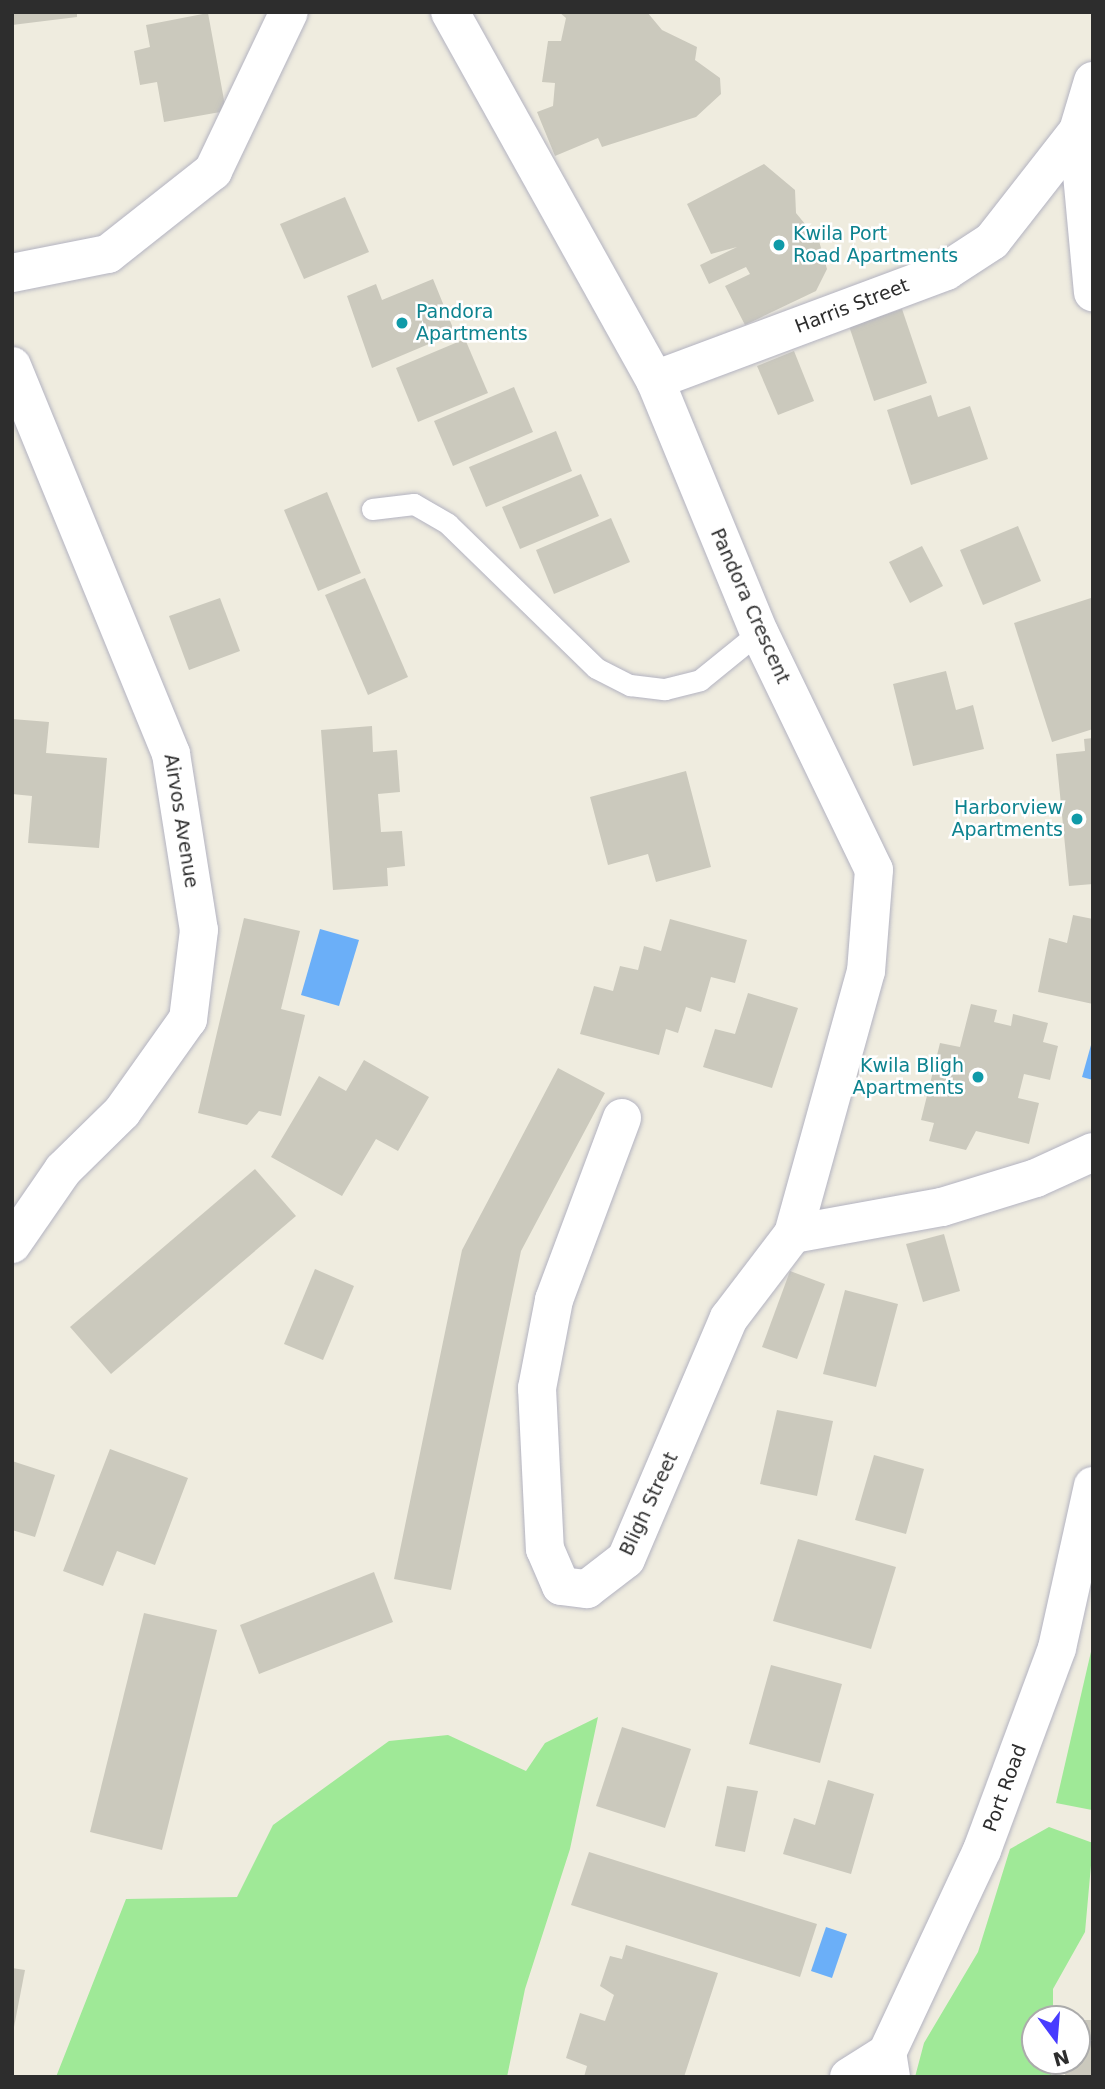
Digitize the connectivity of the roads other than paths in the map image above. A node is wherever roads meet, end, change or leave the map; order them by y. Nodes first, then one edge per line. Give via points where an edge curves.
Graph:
1 (289, 12) edge
2 (450, 12) edge
3 (1093, 81) edge
4 (1078, 131) junction
5 (12, 274) edge
6 (1093, 292) edge
7 (12, 366) edge
8 (655, 380) junction
9 (372, 509) dead end
10 (759, 632) junction
11 (622, 1118) dead end
12 (1093, 1152) edge
13 (793, 1234) junction
14 (12, 1244) edge
15 (1093, 1486) edge
16 (889, 2065) edge
17 (849, 2077) edge

1 - 5 street via 213,171 108,254
2 - 8 street, Pandora Crescent
3 - 4 street
4 - 6 street
4 - 8 street, Harris Street via 992,241 946,271
7 - 14 street, Airvos Avenue via 171,754 199,930 188,1018 122,1112 63,1170
8 - 10 street, Pandora Crescent
9 - 10 lane via 414,504 447,524 596,668 630,685 665,689 700,680
10 - 13 street, Pandora Crescent via 874,870 866,971
11 - 13 street, Bligh Street via 554,1300 537,1388 545,1549 561,1586 587,1589 626,1559 729,1318
12 - 13 street via 1036,1178 942,1207
15 - 16 street, Port Road via 1052,1660 982,1850
16 - 17 street

